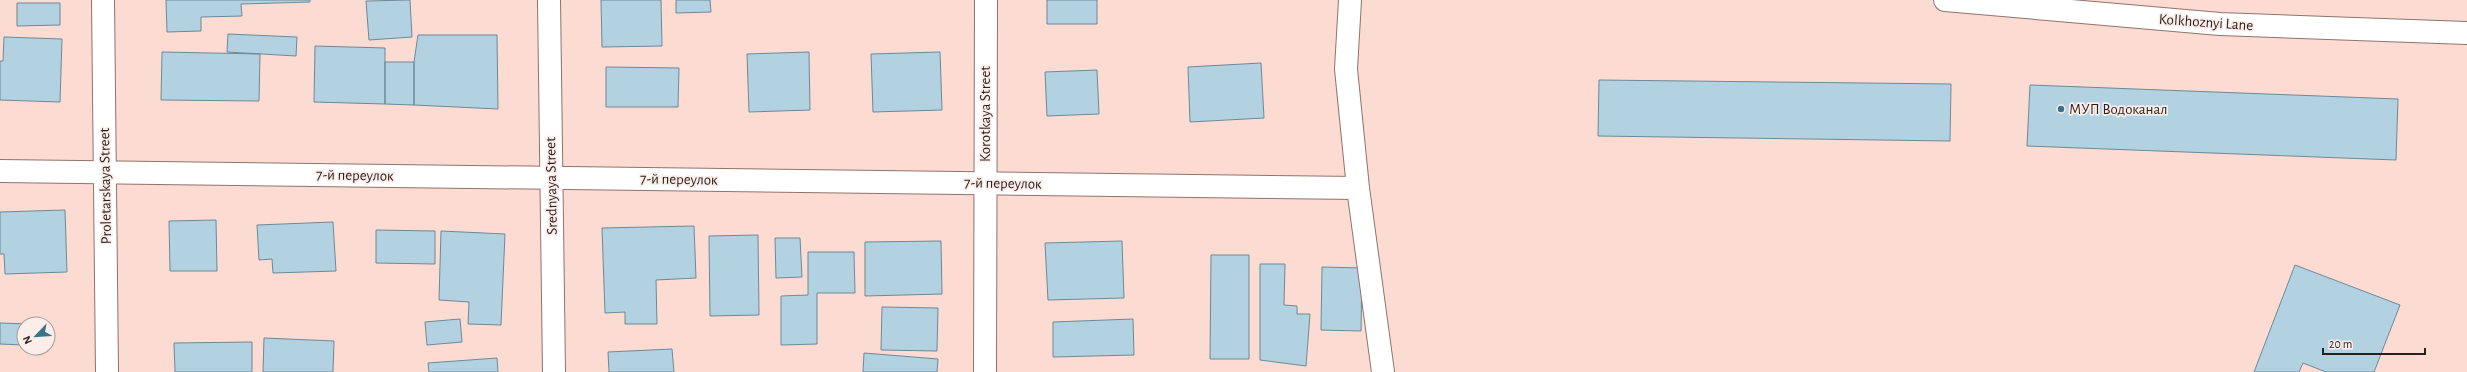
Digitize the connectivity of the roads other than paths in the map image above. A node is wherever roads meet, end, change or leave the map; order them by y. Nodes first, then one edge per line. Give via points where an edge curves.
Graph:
1 (103, 0) edge
2 (549, 0) edge
3 (986, 0) edge
4 (1350, 0) edge
5 (1945, 0) edge
6 (2467, 33) edge
7 (0, 171) edge
8 (105, 172) junction
9 (551, 177) junction
10 (985, 183) junction
11 (1358, 188) junction
12 (108, 372) edge
13 (554, 372) edge
14 (985, 372) edge
15 (1383, 372) edge

1 - 8 street, Proletarskaya Street
2 - 9 street, Srednyaya Street
3 - 10 street, Korotkaya Street
4 - 11 street via 1346,69
5 - 6 street, Kolkhoznyi Lane via 2220,24
7 - 8 street, 7-й переулок
8 - 9 street, 7-й переулок
8 - 12 street, Proletarskaya Street
9 - 10 street, 7-й переулок
9 - 13 street, Srednyaya Street
10 - 11 street, 7-й переулок
10 - 14 street, Korotkaya Street
11 - 15 street

